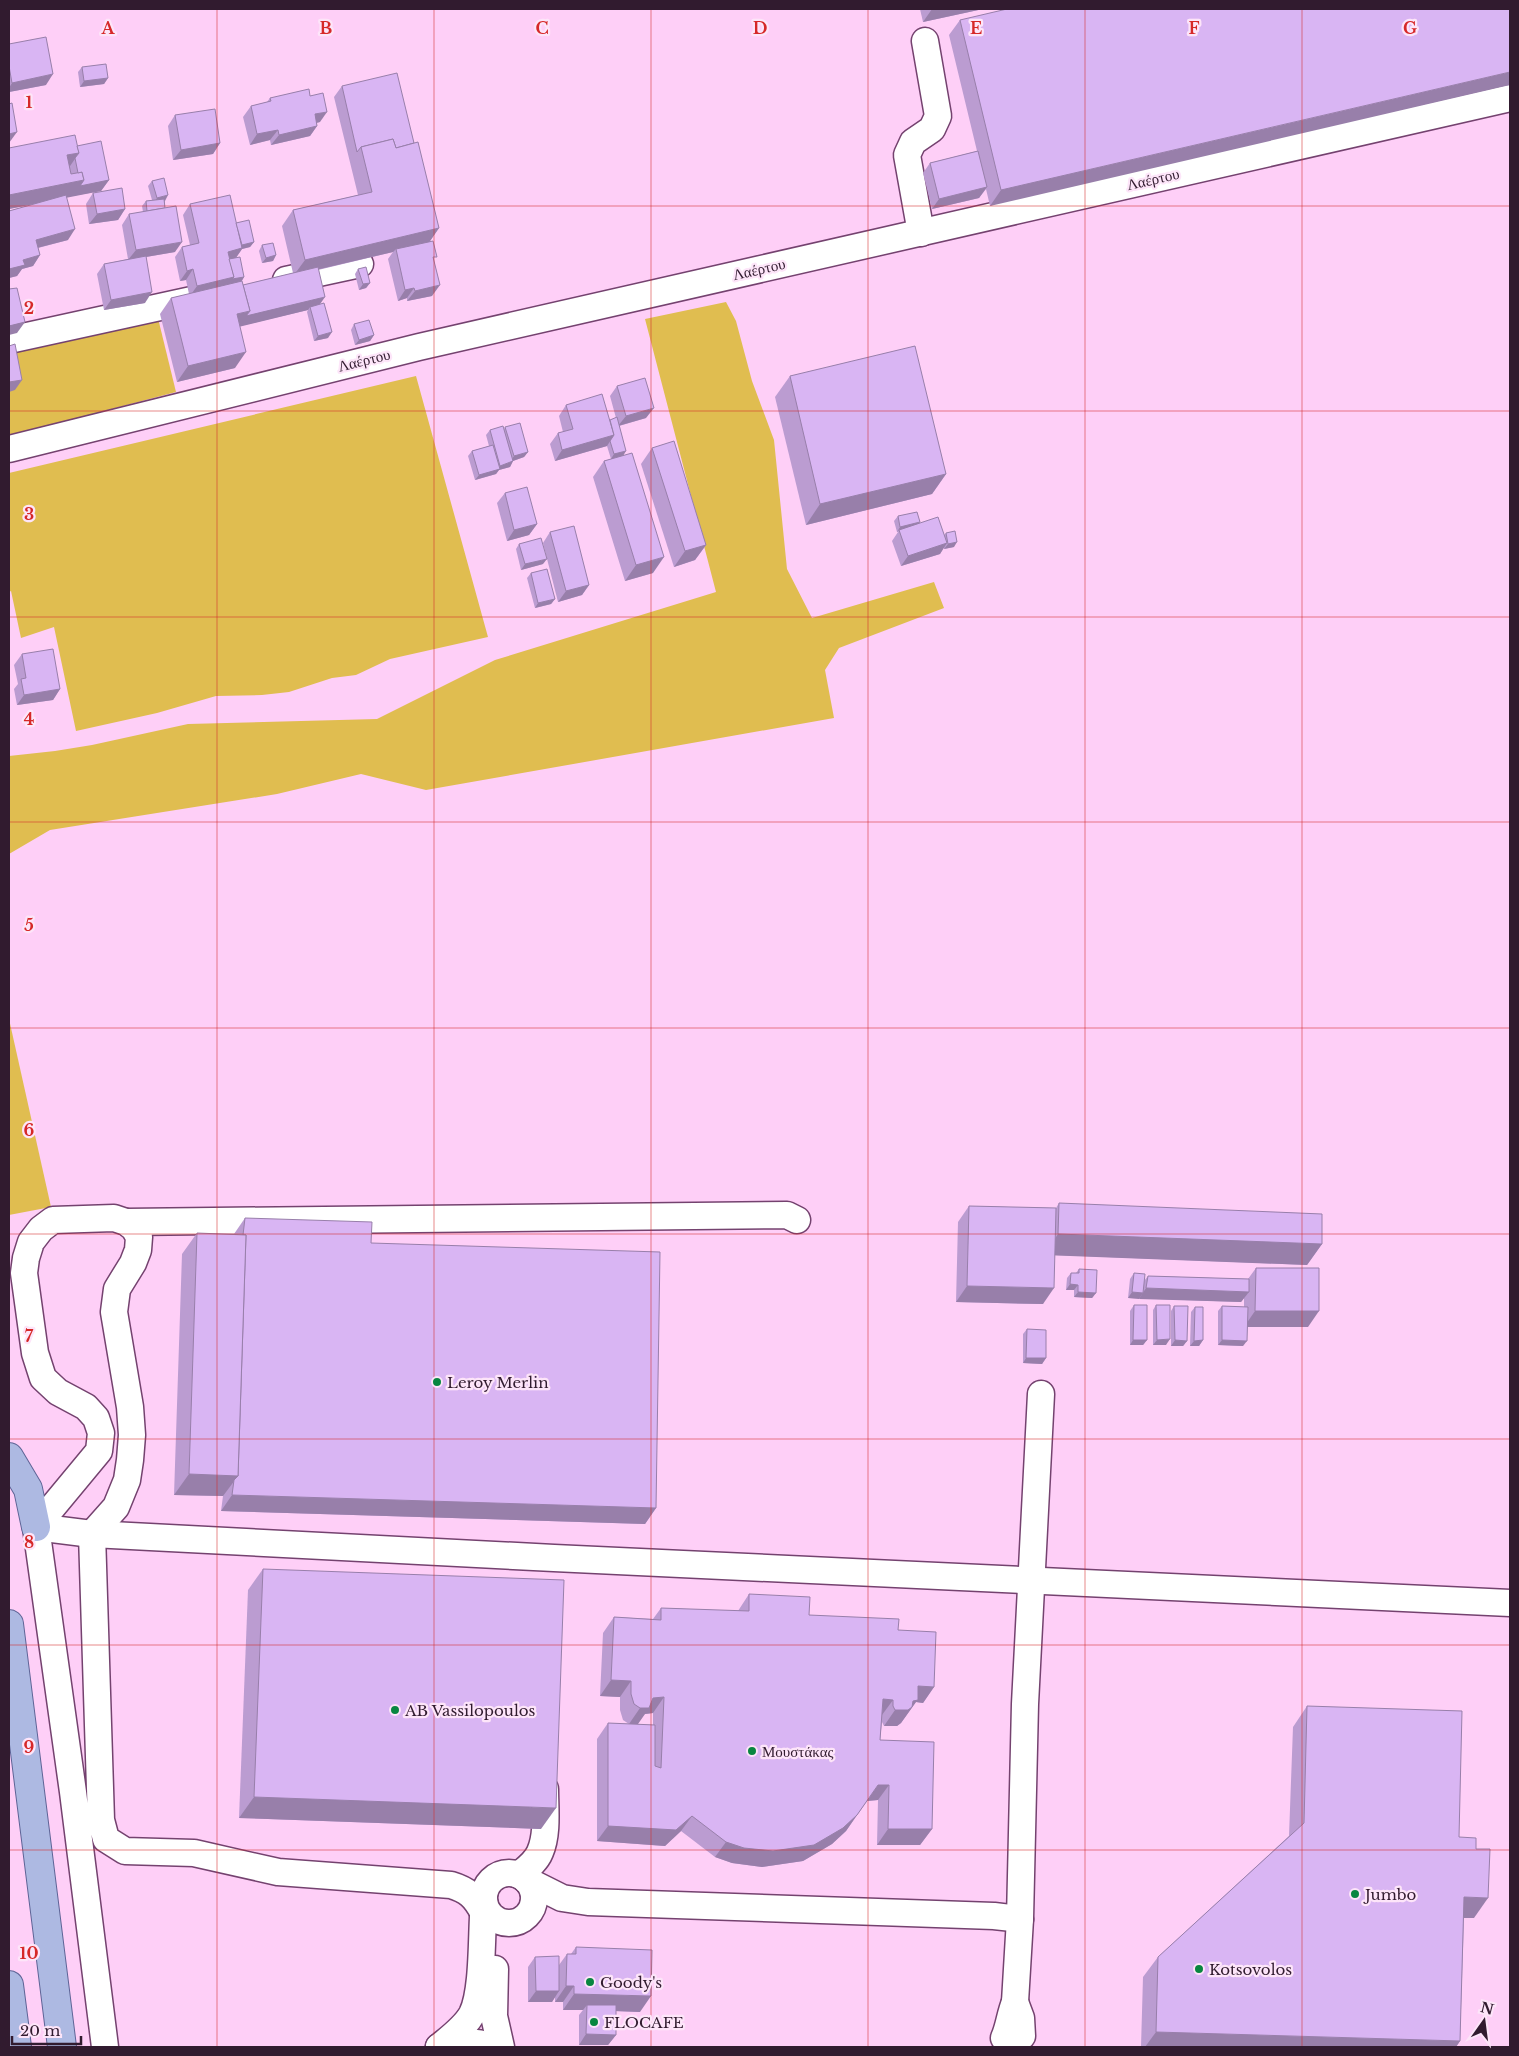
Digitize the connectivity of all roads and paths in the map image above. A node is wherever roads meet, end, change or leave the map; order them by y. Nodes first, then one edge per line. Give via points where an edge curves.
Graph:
1 (925, 41) dead end
2 (1510, 98) edge
3 (921, 233) junction
4 (360, 264) edge
5 (262, 285) edge
6 (223, 293) edge
7 (9, 340) edge
8 (9, 449) edge
9 (797, 1220) dead end
10 (126, 1222) junction
11 (1041, 1394) dead end
12 (9, 1457) edge
13 (36, 1527) junction
14 (92, 1534) junction
15 (1031, 1580) junction
16 (1510, 1604) edge
17 (9, 1624) edge
18 (546, 1768) edge
19 (514, 1877) junction
20 (430, 1882) junction
21 (484, 1906) junction
22 (1020, 1919) junction
23 (508, 1923) junction
24 (9, 1986) edge
25 (1014, 2042) edge
26 (17, 2047) edge
27 (62, 2047) edge
28 (105, 2047) edge
29 (439, 2047) edge
30 (492, 2047) edge
31 (501, 2047) edge

1 - 3 street via 938,116 932,129 913,142 907,155
2 - 3 street, Λαέρτου
3 - 8 street, Λαέρτου via 419,347
4 - 5 street
6 - 7 street
9 - 10 street via 788,1215 778,1215
10 - 13 street via 114,1218 53,1220 40,1229 26,1258 24,1273 35,1353 43,1378 58,1392 86,1407 96,1418 101,1433 99,1451
10 - 14 street via 139,1237 138,1250 117,1289 114,1312 130,1407 130,1460 127,1480 116,1507
11 - 15 street
12 - 13 main road via 28,1488
13 - 14 street
13 - 28 street
14 - 15 street via 553,1568
14 - 20 street via 101,1820 106,1840 125,1851 194,1853 278,1872
15 - 16 street
15 - 22 street via 1024,1713
17 - 27 main road
18 - 19 street via 544,1837 540,1853 534,1862
19 - 20 street via 456,1873
19 - 21 street via 488,1886
19 - 22 street via 562,1898 588,1902
19 - 23 street via 531,1887 533,1903 524,1918
20 - 21 street via 468,1891
21 - 23 street via 490,1914
21 - 29 street via 478,1991 472,2014
22 - 25 street via 1015,2002 1022,2018
23 - 31 street via 499,1928 496,1935 494,2016
24 - 26 main road
29 - 30 street via 471,2042

